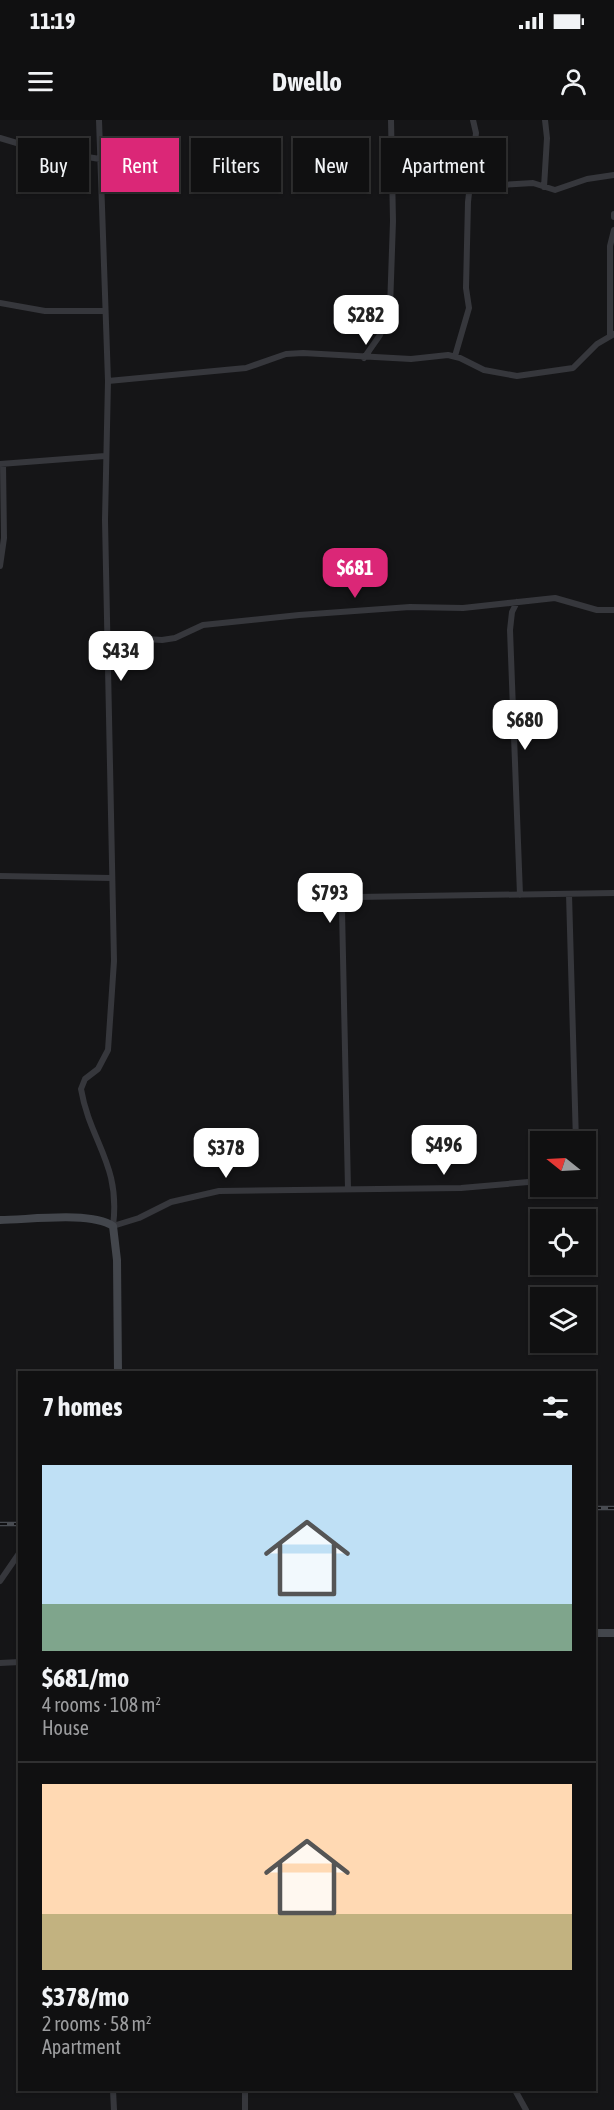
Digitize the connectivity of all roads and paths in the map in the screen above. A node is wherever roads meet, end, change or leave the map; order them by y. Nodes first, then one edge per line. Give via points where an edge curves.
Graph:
1 (99, 120) edge
2 (391, 120) edge
3 (473, 120) edge
4 (545, 120) edge
5 (0, 138) edge
6 (475, 138) edge
7 (100, 159) junction
8 (614, 175) edge
9 (506, 185) edge
10 (544, 187) junction
11 (469, 192) edge
12 (614, 230) edge
13 (612, 260) edge
14 (0, 303) edge
15 (105, 311) junction
16 (612, 335) edge
17 (455, 356) junction
18 (364, 358) junction
19 (108, 381) junction
20 (105, 456) junction
21 (1, 464) edge
22 (0, 566) edge
23 (517, 602) junction
24 (614, 610) edge
25 (108, 648) junction
26 (0, 876) edge
27 (111, 878) junction
28 (614, 893) edge
29 (569, 894) junction
30 (520, 895) junction
31 (576, 1131) edge
32 (530, 1182) edge
33 (348, 1189) junction
34 (0, 1220) edge
35 (113, 1226) junction
36 (118, 1371) edge
37 (18, 1555) edge
38 (0, 1581) edge
39 (596, 1633) edge
40 (614, 1633) edge
41 (18, 1662) edge
42 (0, 1663) edge
43 (112, 2091) edge
44 (245, 2091) edge
45 (516, 2091) edge
46 (114, 2110) edge
47 (245, 2110) edge
48 (526, 2110) edge

1 - 7 street
2 - 18 street via 390,308 380,335
3 - 6 street
4 - 10 street
5 - 7 street via 37,149
7 - 15 street
8 - 10 street via 555,190
9 - 10 street via 533,183
11 - 17 street via 469,308
12 - 13 street
13 - 16 street
14 - 15 street via 45,311
15 - 19 street
16 - 17 street via 573,368 538,374 501,375
17 - 18 street
18 - 19 street via 286,354 246,368
19 - 20 street
20 - 21 street
20 - 25 street
21 - 22 street via 4,538
23 - 24 street via 555,598 597,610
23 - 25 street via 225,622 202,625 175,638 128,638
23 - 30 street via 510,619
25 - 27 street
26 - 27 street
27 - 35 street via 114,961 108,1050 98,1070 85,1079 81,1089 112,1175 116,1202
28 - 29 street
29 - 30 street
29 - 31 street
30 - 33 street via 357,897 342,910
32 - 33 street via 460,1188
33 - 35 street via 201,1193
34 - 35 street via 93,1219
35 - 36 street
37 - 38 street
39 - 40 street
41 - 42 street
43 - 46 street
44 - 47 street
45 - 48 street

